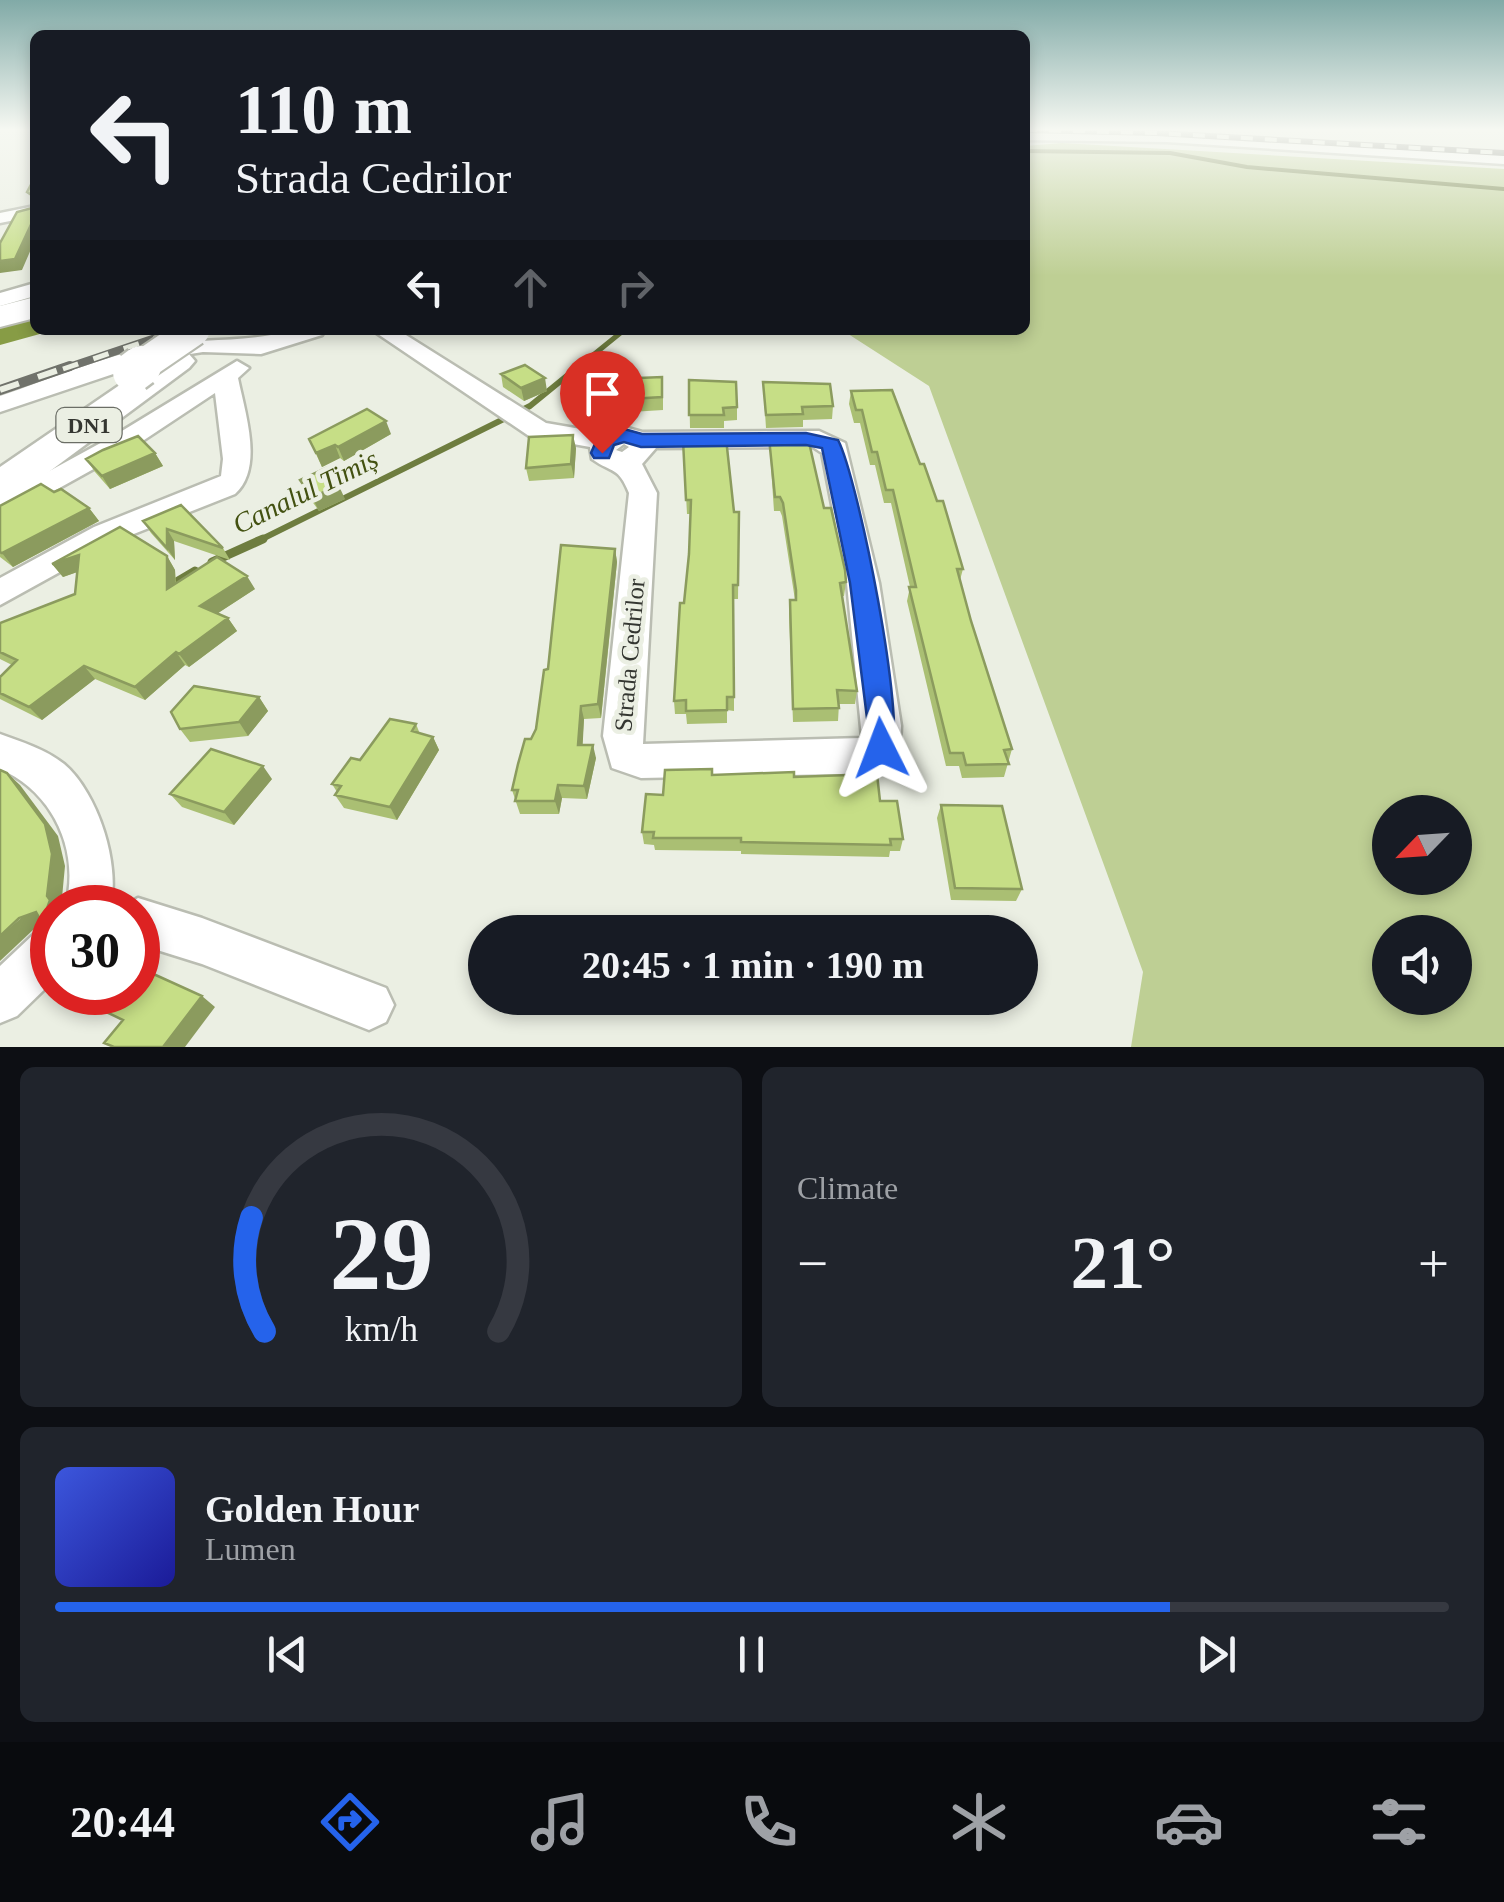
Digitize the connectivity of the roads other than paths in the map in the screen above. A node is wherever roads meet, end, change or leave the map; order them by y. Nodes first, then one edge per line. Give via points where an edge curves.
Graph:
1 (30, 212) edge
2 (0, 218) edge
3 (30, 294) edge
4 (0, 303) edge
5 (30, 308) edge
6 (0, 317) edge
7 (209, 335) edge
8 (298, 335) edge
9 (390, 335) edge
10 (186, 346) edge
11 (261, 347) junction
12 (226, 378) junction
13 (0, 404) edge
14 (624, 448) junction
15 (0, 470) edge
16 (0, 487) edge
17 (0, 511) edge
18 (0, 593) edge
19 (0, 751) edge
20 (93, 885) edge
21 (160, 928) edge
22 (30, 970) edge
23 (0, 998) edge
24 (369, 1005) dead end

1 - 2 street
3 - 4 highway
5 - 6 highway
7 - 10 main road, DN1
8 - 11 street
9 - 14 street, Strada Cedrilor via 513,416 557,435
10 - 15 main road, DN1, bridge via 133,372
10 - 16 main road, DN1
11 - 12 street
11 - 13 street via 154,352
12 - 17 street
12 - 18 street via 235,479 105,534
14 - 14 street, Strada Cedrilor via 643,493 622,736 626,756 641,762 850,757 881,748 862,583 831,444 806,439
19 - 20 street via 57,783 72,808
21 - 24 street
22 - 23 street

